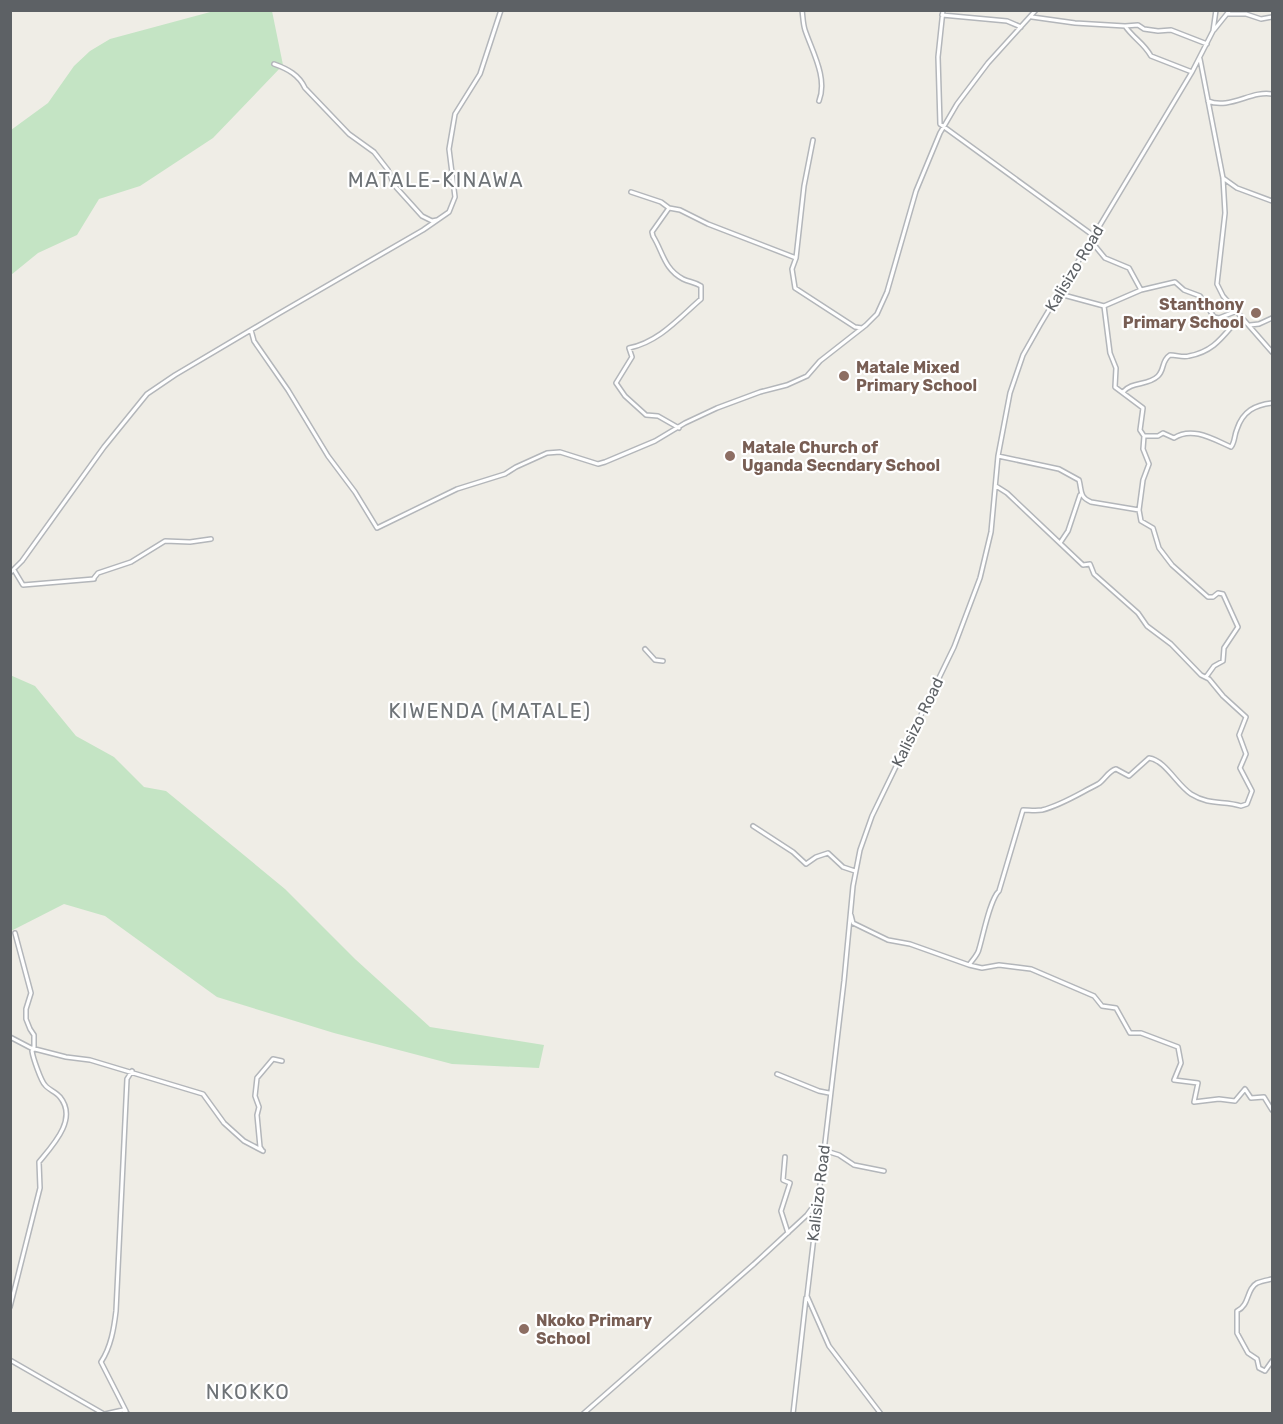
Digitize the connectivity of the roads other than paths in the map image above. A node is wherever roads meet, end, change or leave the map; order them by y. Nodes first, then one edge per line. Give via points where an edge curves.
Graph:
1 (501, 10) edge
2 (802, 10) edge
3 (1036, 10) edge
4 (1216, 10) edge
5 (1229, 12) edge
6 (942, 13) edge
7 (1031, 16) junction
8 (1272, 17) edge
9 (1125, 26) junction
10 (1021, 27) junction
11 (1213, 31) junction
12 (1207, 44) junction
13 (1200, 58) junction
14 (274, 64) dead end
15 (1192, 72) junction
16 (1272, 94) edge
17 (819, 100) dead end
18 (1208, 101) junction
19 (944, 127) junction
20 (813, 140) dead end
21 (1223, 178) junction
22 (631, 192) dead end
23 (1272, 201) edge
24 (669, 208) junction
25 (441, 219) junction
26 (1094, 236) junction
27 (1091, 241) junction
28 (796, 258) junction
29 (1060, 290) junction
30 (1141, 290) junction
31 (1104, 306) junction
32 (1237, 311) junction
33 (1241, 316) junction
34 (1272, 318) edge
35 (1250, 326) junction
36 (862, 328) junction
37 (251, 330) junction
38 (1272, 352) edge
39 (1123, 392) junction
40 (1272, 403) edge
41 (679, 428) junction
42 (1144, 436) junction
43 (998, 456) junction
44 (996, 486) junction
45 (1081, 495) junction
46 (1139, 510) junction
47 (211, 539) dead end
48 (1060, 543) junction
49 (12, 572) edge
50 (645, 649) dead end
51 (663, 661) dead end
52 (1206, 677) junction
53 (753, 826) dead end
54 (855, 871) junction
55 (850, 912) junction
56 (15, 933) dead end
57 (969, 965) junction
58 (10, 1037) edge
59 (34, 1047) junction
60 (282, 1061) dead end
61 (132, 1071) junction
62 (777, 1074) dead end
63 (830, 1093) junction
64 (1272, 1110) edge
65 (823, 1150) junction
66 (785, 1156) dead end
67 (884, 1171) dead end
68 (817, 1203) junction
69 (807, 1215) junction
70 (815, 1215) junction
71 (788, 1233) junction
72 (1272, 1279) edge
73 (807, 1296) junction
74 (10, 1307) edge
75 (10, 1360) edge
76 (1272, 1361) edge
77 (127, 1412) edge
78 (104, 1413) edge
79 (583, 1413) edge
80 (792, 1413) edge
81 (881, 1413) edge

1 - 25 street via 480,74 455,114 449,149 455,197 453,206
2 - 17 street via 821,79
3 - 7 street
4 - 11 street
5 - 8 street via 1261,19
5 - 11 street
6 - 10 street via 1006,21
6 - 19 street via 939,121
7 - 9 street
7 - 10 street
9 - 12 street via 1171,30
9 - 15 street via 1151,56
10 - 19 street via 988,63
11 - 12 street, Kalisizo Road
12 - 13 street, Kalisizo Road
13 - 15 street, Kalisizo Road
13 - 18 street
14 - 25 street via 301,79 304,88 349,134 374,152 394,185 422,216 432,221
15 - 26 street, Kalisizo Road
16 - 18 street via 1261,92 1220,104
18 - 21 street
19 - 26 street
19 - 36 street via 916,191 887,292 877,314
20 - 28 street
21 - 23 street
21 - 32 street via 1225,213 1217,284
22 - 24 street
24 - 28 street
24 - 41 street via 653,236 667,266 701,286 701,299 674,325 644,345 629,348 632,357 616,383 646,415 658,416
25 - 37 street
26 - 27 street, Kalisizo Road
27 - 29 street, Kalisizo Road
27 - 30 street via 1105,258 1129,268
28 - 36 street via 792,269 795,288
29 - 31 street via 1067,297
29 - 43 street, Kalisizo Road via 1017,369
30 - 31 street
30 - 32 street via 1175,282 1200,296 1214,317
31 - 39 street via 1110,353 1116,368 1115,384
32 - 33 street
33 - 35 street
33 - 39 street via 1214,346 1190,356 1170,355 1158,376 1129,385
34 - 35 street
35 - 38 street
36 - 41 street via 807,376 717,408
37 - 41 street via 254,341 377,528 457,489 505,474 547,453 560,452 601,464
37 - 49 street via 147,394
39 - 42 street via 1143,408 1140,430
40 - 42 street via 1248,411 1230,447 1195,433 1182,433 1174,438 1163,433
42 - 46 street via 1143,449 1149,464
43 - 44 street, Kalisizo Road
43 - 45 street via 1059,469 1079,480
44 - 48 street
44 - 54 street, Kalisizo Road via 988,548 968,610 872,816
45 - 46 street via 1091,502
45 - 48 street
46 - 52 street via 1141,521 1153,528 1159,548 1172,565 1208,597 1223,594 1238,627 1224,648 1222,661
47 - 49 street via 165,541 131,562 98,573 90,581 23,585
48 - 52 street via 1083,565 1090,564 1094,574 1147,626
50 - 51 street via 655,660
52 - 57 street via 1247,718 1239,735 1246,754 1240,764 1241,772 1252,788 1246,804 1218,804 1199,798 1181,787 1160,762 1149,758 1129,776 1112,770 1099,783 1062,804 1023,810 980,949
53 - 54 street via 806,864 828,853 843,867
54 - 55 street, Kalisizo Road
55 - 57 street via 853,923 888,940
55 - 63 street, Kalisizo Road
56 - 59 street via 31,993 26,1019 34,1035
57 - 64 street via 1031,969 1094,996 1102,1006 1116,1008 1130,1033 1178,1047 1181,1064 1174,1080 1198,1083 1194,1102 1234,1101 1245,1089 1251,1098 1264,1097
58 - 59 street
59 - 61 street
59 - 74 street via 33,1057 43,1083 64,1104 66,1120 55,1143 39,1162 40,1188
60 - 61 street via 273,1059 257,1078 255,1096 263,1151 224,1124 203,1094
61 - 77 street via 127,1079 117,1311 114,1331 101,1362
62 - 63 street
63 - 65 street, Kalisizo Road
65 - 67 street via 854,1165
65 - 68 street, Kalisizo Road
66 - 71 street via 783,1180 790,1183 782,1211
68 - 69 street
68 - 70 street, Kalisizo Road
69 - 70 street
69 - 71 street
70 - 73 street, Kalisizo Road
71 - 79 street
72 - 76 street via 1250,1289 1243,1309 1238,1311 1237,1322 1237,1333 1248,1353 1257,1359 1259,1368 1265,1371
73 - 80 street
73 - 81 street, Kalisizo Road via 829,1346
75 - 78 street
77 - 78 street

